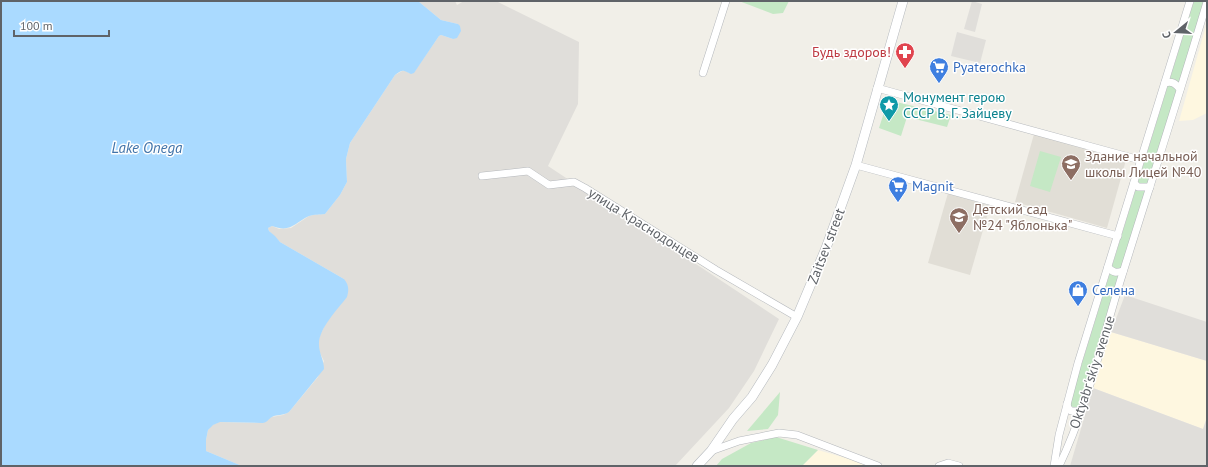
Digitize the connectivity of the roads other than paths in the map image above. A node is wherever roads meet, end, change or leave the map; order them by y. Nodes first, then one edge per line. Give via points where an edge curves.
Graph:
1 (726, 1) edge
2 (903, 1) edge
3 (1190, 1) edge
4 (1207, 2) edge
5 (703, 74) dead end
6 (1165, 83) junction
7 (877, 88) junction
8 (1180, 89) junction
9 (1140, 160) junction
10 (856, 165) junction
11 (482, 176) dead end
12 (1134, 183) junction
13 (1150, 187) junction
14 (1118, 236) junction
15 (1108, 267) junction
16 (1123, 271) junction
17 (797, 317) junction
18 (1067, 404) junction
19 (1081, 411) junction
20 (711, 451) junction
21 (698, 466) edge
22 (878, 466) edge
23 (939, 466) edge
24 (959, 466) edge
25 (1054, 466) edge
26 (1059, 466) edge

1 - 5 street
2 - 7 main road, Zaitsev street
3 - 6 street, Oktyabr'skiy avenue
4 - 8 street, Oktyabr'skiy avenue
6 - 8 street via 1173,82
6 - 9 street, Oktyabr'skiy avenue
7 - 9 street
7 - 10 main road, Zaitsev street
8 - 13 street, Oktyabr'skiy avenue
9 - 12 street, Oktyabr'skiy avenue
10 - 14 street
10 - 17 main road, Zaitsev street via 826,248
11 - 17 street, улица Краснодонцев via 528,171 549,185 574,182
12 - 13 street
12 - 14 street, Oktyabr'skiy avenue
13 - 16 street, Oktyabr'skiy avenue
14 - 15 street, Oktyabr'skiy avenue
15 - 16 street via 1113,272
15 - 18 street, Oktyabr'skiy avenue
16 - 19 street, Oktyabr'skiy avenue
17 - 20 main road, Zaitsev street via 752,397
18 - 19 street via 1071,411
18 - 25 street, Oktyabr'skiy avenue
19 - 26 street, Oktyabr'skiy avenue
20 - 21 main road, Zaitsev street
20 - 22 street via 779,433 797,435
23 - 24 street via 948,463

